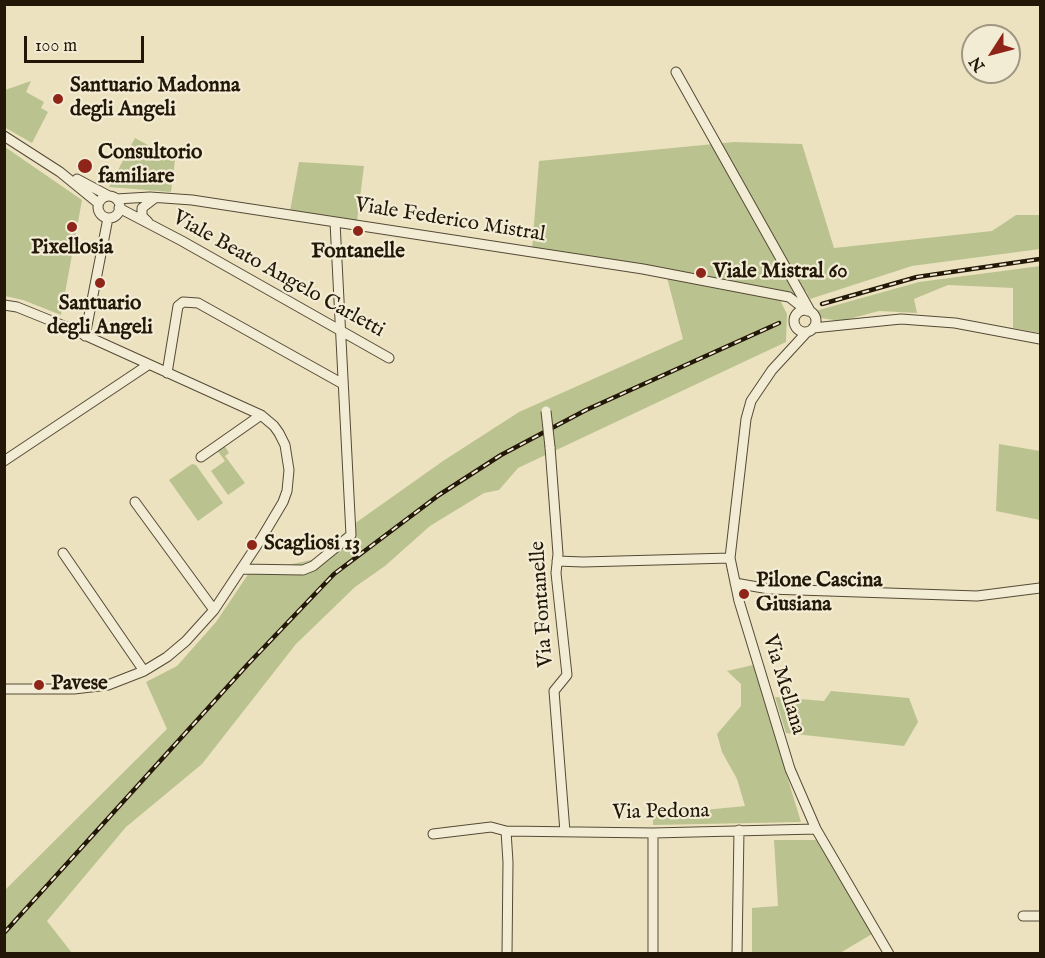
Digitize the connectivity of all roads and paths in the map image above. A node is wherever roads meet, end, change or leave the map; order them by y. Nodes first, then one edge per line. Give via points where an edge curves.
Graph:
1 (676, 72) dead end
2 (4, 136) edge
3 (60, 172) junction
4 (155, 198) junction
5 (115, 201) junction
6 (98, 203) junction
7 (108, 218) junction
8 (335, 222) junction
9 (150, 224) junction
10 (778, 294) junction
11 (4, 305) edge
12 (797, 314) junction
13 (811, 321) junction
14 (795, 326) junction
15 (341, 331) junction
16 (85, 336) junction
17 (1041, 339) edge
18 (792, 346) junction
19 (389, 358) dead end
20 (148, 365) junction
21 (166, 373) junction
22 (343, 384) junction
23 (545, 409) dead end
24 (261, 415) junction
25 (201, 457) dead end
26 (4, 461) edge
27 (135, 502) dead end
28 (63, 553) dead end
29 (730, 558) junction
30 (557, 561) junction
31 (241, 569) junction
32 (735, 583) junction
33 (1041, 588) edge
34 (214, 610) junction
35 (144, 671) junction
36 (4, 689) edge
37 (816, 829) junction
38 (739, 830) junction
39 (506, 831) junction
40 (566, 832) junction
41 (653, 833) junction
42 (433, 834) dead end
43 (1023, 916) dead end
44 (1041, 916) edge
45 (507, 954) edge
46 (653, 954) edge
47 (737, 954) edge
48 (889, 954) edge

1 - 13 street
2 - 3 street, Viale Federico Mistral
3 - 5 street, Viale Federico Mistral
3 - 6 street, Viale Federico Mistral
4 - 5 street, Viale Federico Mistral via 123,197
4 - 8 street, Viale Federico Mistral
4 - 9 street, Viale Beato Angelo Carletti via 142,208 142,216
5 - 6 street via 103,198
5 - 7 street via 117,214
5 - 9 street, Viale Beato Angelo Carletti
6 - 7 street via 99,213
7 - 16 street
8 - 10 street, Viale Federico Mistral via 643,269
8 - 15 street
9 - 15 street, Viale Beato Angelo Carletti
10 - 12 street
10 - 13 street, Viale Federico Mistral via 789,297
11 - 16 street
12 - 13 street
12 - 14 street
13 - 14 street via 800,331
13 - 17 street via 838,324 901,319 956,323
13 - 18 street, Via Mellana
14 - 18 street
15 - 19 street, Viale Beato Angelo Carletti
15 - 22 street
16 - 20 street
18 - 29 street, Via Mellana via 759,387 748,410
20 - 21 street
20 - 26 street
21 - 22 street via 178,306 183,302 198,303
21 - 24 street
22 - 31 street via 351,535 303,570
23 - 30 street, Via Fontanelle, bridge
24 - 25 street
24 - 31 street via 274,426 285,445 289,481 278,513
27 - 34 street
28 - 35 street
29 - 30 street
29 - 32 street, Via Mellana
30 - 40 street, Via Fontanelle via 567,675 554,691
31 - 34 street
32 - 33 street via 769,589 976,596
32 - 37 street, Via Mellana via 790,769
34 - 35 street via 179,646
35 - 36 street via 90,688
37 - 38 street, Via Pedona
37 - 48 street, Via Mellana
38 - 41 street, Via Pedona
38 - 47 street
39 - 40 street, Via Pedona
39 - 42 street, Via Pedona via 491,827
39 - 45 street
40 - 41 street, Via Pedona
41 - 46 street
43 - 44 street

